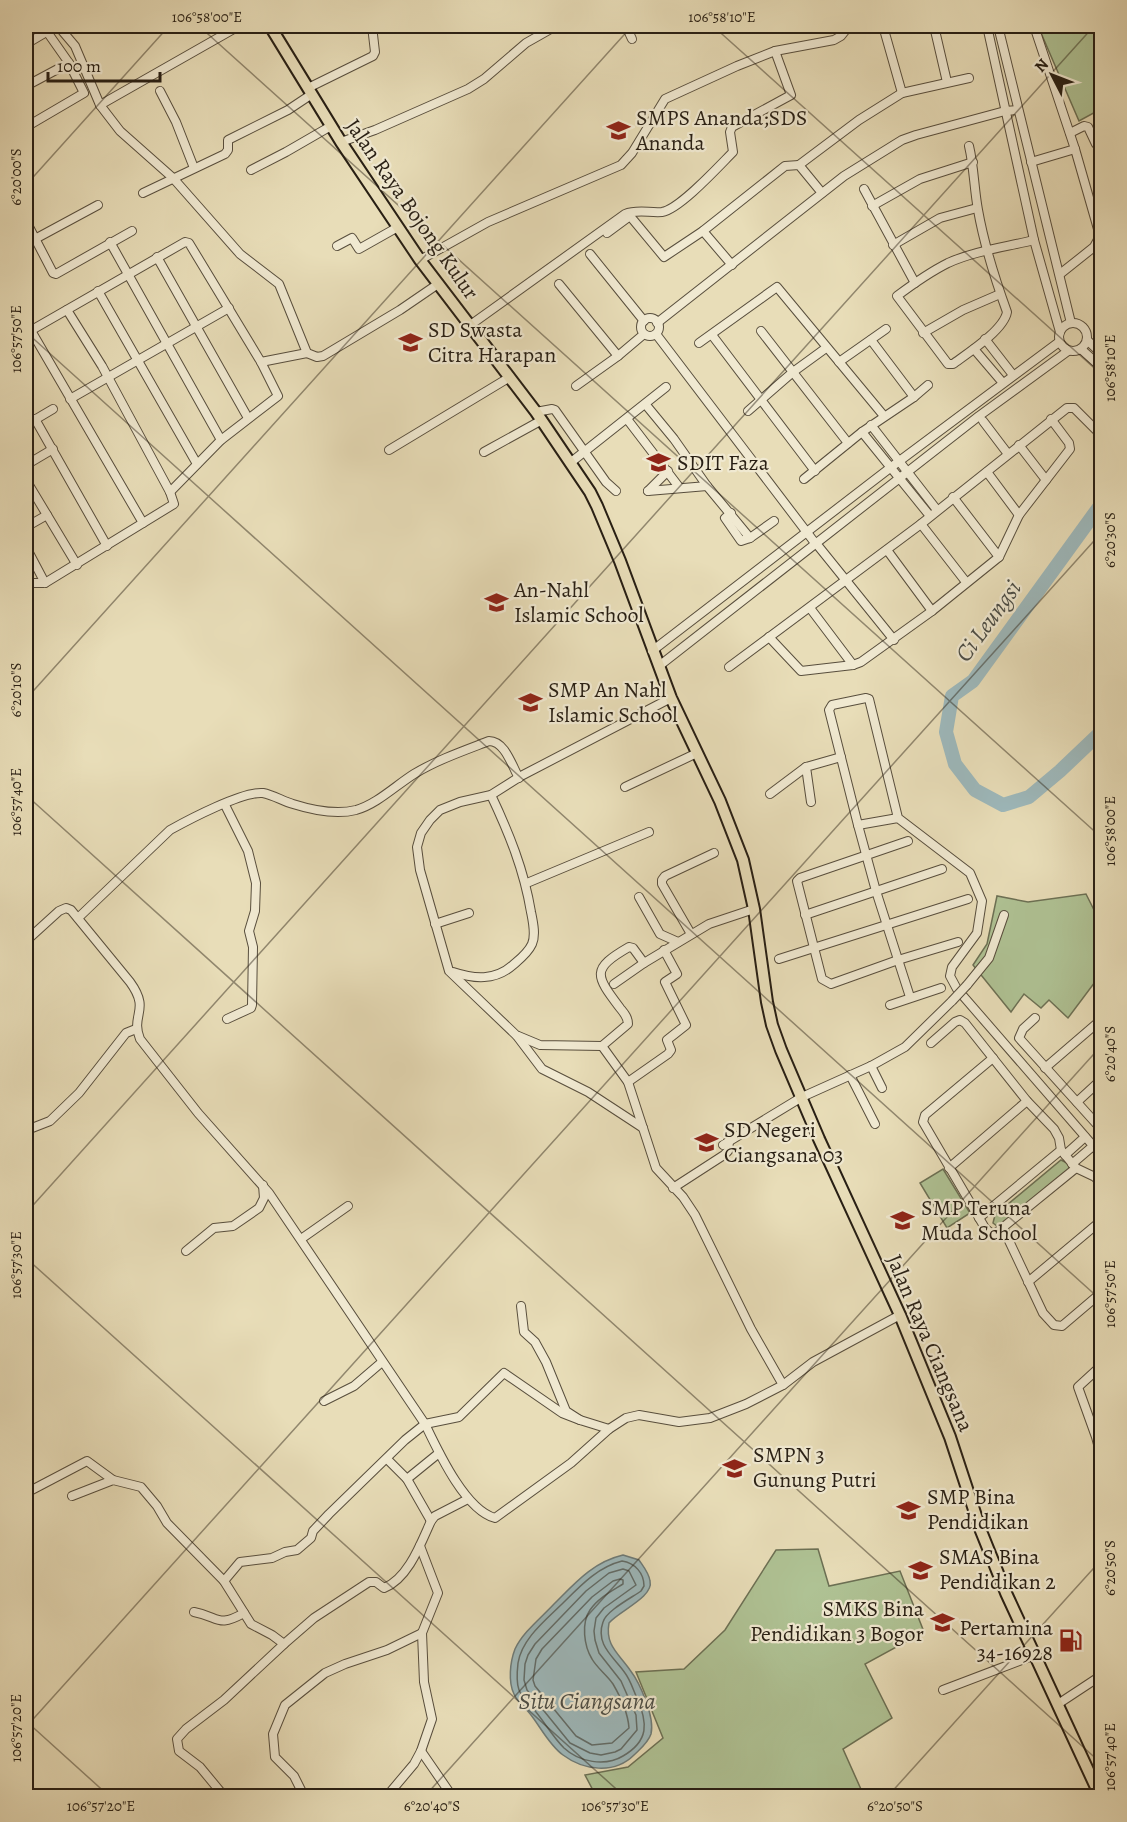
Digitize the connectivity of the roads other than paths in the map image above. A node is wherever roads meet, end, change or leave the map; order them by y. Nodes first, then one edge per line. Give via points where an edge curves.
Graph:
1 (58, 26) edge
2 (239, 26) edge
3 (270, 26) edge
4 (372, 26) edge
5 (556, 26) edge
6 (626, 26) edge
7 (849, 26) edge
8 (883, 26) edge
9 (934, 26) edge
10 (987, 26) edge
11 (998, 26) edge
12 (1034, 26) edge
13 (46, 28) edge
14 (632, 39) dead end
15 (26, 45) edge
16 (775, 51) junction
17 (69, 63) junction
18 (969, 78) dead end
19 (947, 82) junction
20 (26, 86) edge
21 (160, 91) dead end
22 (310, 91) junction
23 (902, 93) junction
24 (100, 105) junction
25 (1018, 110) junction
26 (1005, 111) junction
27 (331, 126) junction
28 (26, 127) edge
29 (1070, 133) junction
30 (341, 142) junction
31 (969, 146) dead end
32 (1101, 147) edge
33 (1075, 149) junction
34 (973, 162) junction
35 (1031, 162) junction
36 (799, 165) junction
37 (194, 168) junction
38 (251, 170) dead end
39 (173, 178) junction
40 (864, 189) dead end
41 (143, 193) dead end
42 (822, 194) junction
43 (98, 205) dead end
44 (872, 206) junction
45 (977, 208) junction
46 (26, 221) edge
47 (398, 227) junction
48 (132, 231) dead end
49 (703, 231) junction
50 (607, 233) dead end
51 (35, 239) junction
52 (1034, 240) junction
53 (110, 242) junction
54 (893, 245) junction
55 (337, 246) dead end
56 (987, 251) junction
57 (590, 254) dead end
58 (157, 258) junction
59 (420, 260) junction
60 (732, 265) junction
61 (127, 273) junction
62 (1060, 274) junction
63 (915, 283) junction
64 (438, 284) junction
65 (559, 284) dead end
66 (99, 291) junction
67 (1000, 294) junction
68 (229, 308) junction
69 (67, 310) junction
70 (644, 321) junction
71 (26, 322) edge
72 (657, 323) junction
73 (1071, 323) junction
74 (197, 326) junction
75 (469, 326) junction
76 (886, 328) dead end
77 (30, 331) junction
78 (761, 331) dead end
79 (1060, 332) junction
80 (923, 333) junction
81 (644, 334) junction
82 (656, 334) junction
83 (712, 335) junction
84 (985, 339) junction
85 (872, 340) junction
86 (1087, 340) junction
87 (1059, 342) junction
88 (699, 343) dead end
89 (166, 344) junction
90 (826, 348) junction
91 (974, 349) junction
92 (1081, 349) junction
93 (1068, 351) junction
94 (307, 353) junction
95 (1101, 354) edge
96 (618, 356) junction
97 (138, 361) junction
98 (261, 362) junction
99 (839, 363) junction
100 (1101, 368) edge
101 (793, 372) junction
102 (1013, 375) junction
103 (510, 377) junction
104 (108, 378) junction
105 (1003, 383) junction
106 (928, 385) dead end
107 (576, 386) dead end
108 (666, 387) dead end
109 (914, 397) junction
110 (70, 399) junction
111 (759, 400) junction
112 (646, 405) junction
113 (53, 409) dead end
114 (748, 411) dead end
115 (539, 416) junction
116 (884, 416) junction
117 (248, 418) junction
118 (35, 419) junction
119 (1052, 419) junction
120 (627, 420) junction
121 (983, 422) dead end
122 (26, 424) edge
123 (872, 425) junction
124 (1101, 431) edge
125 (862, 432) junction
126 (221, 440) junction
127 (848, 443) junction
128 (1019, 445) junction
129 (53, 449) junction
130 (388, 450) dead end
131 (585, 451) junction
132 (484, 452) dead end
133 (1008, 454) junction
134 (899, 461) junction
135 (570, 463) junction
136 (197, 464) junction
137 (26, 465) edge
138 (890, 468) junction
139 (668, 471) junction
140 (814, 471) junction
141 (908, 472) junction
142 (987, 472) junction
143 (899, 478) junction
144 (804, 479) dead end
145 (26, 480) edge
146 (1046, 480) junction
147 (707, 486) junction
148 (679, 487) junction
149 (616, 491) dead end
150 (170, 492) junction
151 (953, 496) junction
152 (937, 510) junction
153 (47, 515) junction
154 (1019, 515) junction
155 (930, 516) junction
156 (774, 521) dead end
157 (143, 523) junction
158 (921, 524) junction
159 (26, 527) edge
160 (807, 531) junction
161 (817, 545) junction
162 (107, 546) junction
163 (26, 548) edge
164 (886, 550) junction
165 (999, 557) junction
166 (77, 565) junction
167 (845, 580) junction
168 (966, 582) junction
169 (26, 583) edge
170 (45, 583) junction
171 (810, 608) junction
172 (932, 611) junction
173 (769, 638) junction
174 (894, 640) junction
175 (652, 651) junction
176 (854, 665) junction
177 (659, 666) junction
178 (729, 667) dead end
179 (671, 698) junction
180 (697, 753) junction
181 (841, 757) junction
182 (806, 767) junction
183 (519, 778) junction
184 (625, 787) dead end
185 (770, 794) dead end
186 (491, 795) junction
187 (811, 802) dead end
188 (225, 805) junction
189 (898, 818) junction
190 (858, 825) junction
191 (649, 832) dead end
192 (908, 841) dead end
193 (714, 853) dead end
194 (865, 855) junction
195 (942, 869) dead end
196 (526, 883) junction
197 (876, 891) junction
198 (639, 897) dead end
199 (968, 899) dead end
200 (754, 909) junction
201 (469, 913) dead end
202 (805, 915) junction
203 (1004, 915) dead end
204 (78, 918) junction
205 (435, 924) junction
206 (887, 925) junction
207 (691, 934) junction
208 (26, 941) edge
209 (678, 942) junction
210 (958, 942) dead end
211 (814, 949) junction
212 (664, 950) junction
213 (779, 959) dead end
214 (898, 960) junction
215 (644, 963) junction
216 (449, 971) junction
217 (614, 984) dead end
218 (940, 988) dead end
219 (910, 997) junction
220 (890, 1005) dead end
221 (227, 1018) dead end
222 (1035, 1018) dead end
223 (1101, 1019) edge
224 (136, 1029) junction
225 (516, 1035) junction
226 (931, 1042) dead end
227 (602, 1046) junction
228 (993, 1058) junction
229 (871, 1066) junction
230 (1045, 1068) junction
231 (850, 1075) junction
232 (1101, 1079) edge
233 (628, 1082) junction
234 (882, 1088) dead end
235 (802, 1096) junction
236 (1027, 1101) junction
237 (1077, 1102) junction
238 (26, 1122) edge
239 (875, 1124) dead end
240 (643, 1128) junction
241 (1101, 1130) edge
242 (1085, 1137) junction
243 (1093, 1146) junction
244 (1063, 1153) junction
245 (1101, 1156) edge
246 (1074, 1166) junction
247 (949, 1168) junction
248 (263, 1185) junction
249 (1101, 1185) edge
250 (673, 1188) junction
251 (348, 1206) dead end
252 (979, 1218) junction
253 (1101, 1220) edge
254 (1003, 1228) junction
255 (301, 1239) junction
256 (186, 1251) dead end
257 (1028, 1282) junction
258 (1101, 1292) edge
259 (522, 1306) dead end
260 (900, 1315) junction
261 (382, 1362) junction
262 (1101, 1365) edge
263 (783, 1385) junction
264 (324, 1401) dead end
265 (580, 1420) junction
266 (425, 1424) junction
267 (609, 1429) junction
268 (1099, 1436) edge
269 (439, 1453) junction
270 (387, 1459) junction
271 (1101, 1459) edge
272 (407, 1479) junction
273 (113, 1480) junction
274 (26, 1493) edge
275 (72, 1496) dead end
276 (468, 1499) junction
277 (431, 1521) junction
278 (420, 1546) junction
279 (224, 1581) junction
280 (194, 1612) dead end
281 (244, 1612) junction
282 (422, 1633) junction
283 (284, 1644) junction
284 (1035, 1655) junction
285 (1101, 1675) edge
286 (942, 1690) dead end
287 (1058, 1704) junction
288 (421, 1751) junction
289 (224, 1797) edge
290 (299, 1797) edge
291 (387, 1797) edge
292 (452, 1797) edge
293 (1100, 1797) edge

1 - 24 street via 75,46
2 - 24 street
3 - 22 main road, Jalan Raya Bojong Kulur
4 - 22 street via 373,56
5 - 30 street via 526,43 476,84
6 - 14 street
7 - 16 street via 834,40
8 - 23 street
9 - 19 street
10 - 26 street
11 - 25 street
12 - 29 street
13 - 15 street
13 - 17 street
16 - 59 street via 665,99 633,153 621,165 488,222
16 - 75 street via 791,95 732,127 733,152 697,189 663,212 624,213
17 - 20 street
17 - 28 street via 84,93
18 - 19 street
19 - 23 street
21 - 37 street
22 - 27 main road, Jalan Raya Bojong Kulur
22 - 37 street via 288,110 228,140 225,154
23 - 36 street
24 - 39 street via 120,131
25 - 26 street
25 - 35 street
26 - 42 street via 902,140 852,170
26 - 52 street
27 - 30 main road, Jalan Raya Bojong Kulur
27 - 38 street
29 - 32 street via 1088,127
29 - 33 street
30 - 47 main road, Jalan Raya Bojong Kulur
31 - 34 street
33 - 35 street
33 - 62 street via 1100,236 1094,247
34 - 44 street via 920,179
34 - 45 street
35 - 62 street
36 - 42 street
36 - 49 street via 785,166
37 - 39 street
39 - 41 street
39 - 94 street via 240,254 279,284
40 - 44 street
42 - 60 street
43 - 51 street
44 - 54 street
45 - 54 street via 940,218
45 - 56 street
46 - 51 street
47 - 55 street via 359,249 352,238
47 - 59 main road, Jalan Raya Bojong Kulur
48 - 53 street
49 - 50 street via 664,257 630,216
49 - 60 street
51 - 53 street via 56,274
52 - 56 street
52 - 79 street
53 - 61 street
54 - 63 street
56 - 63 street via 949,263
56 - 67 street
57 - 70 street
58 - 61 street
58 - 68 street via 188,242
58 - 74 street
59 - 64 main road, Jalan Raya Bojong Kulur
60 - 72 street
61 - 66 street
61 - 89 street
62 - 73 street
63 - 80 street via 897,296
64 - 75 main road, Jalan Raya Bojong Kulur
64 - 94 street via 323,356
65 - 96 street
66 - 69 street
66 - 97 street
67 - 80 street
67 - 84 street via 1006,316
68 - 74 street
68 - 98 street
69 - 77 street
69 - 104 street
70 - 72 street via 651,319
70 - 81 street
71 - 77 street
72 - 82 street
73 - 79 street
73 - 86 street via 1080,325
74 - 89 street
74 - 117 street
75 - 103 main road, Jalan Raya Bojong Kulur
76 - 85 street
77 - 110 street
78 - 101 street
79 - 87 street
80 - 91 street via 948,364
81 - 82 street
81 - 96 street
82 - 160 street
83 - 88 street
83 - 90 street via 777,287
83 - 111 street
84 - 91 street
84 - 102 street
85 - 99 street
85 - 109 street
86 - 92 street
86 - 95 street
87 - 93 street
87 - 102 street
89 - 97 street
89 - 126 street
90 - 99 street
90 - 101 street
91 - 105 street
92 - 93 street
92 - 100 street
93 - 141 street
94 - 98 street
96 - 107 street
97 - 104 street
97 - 136 street
98 - 117 street via 278,396
99 - 116 street
101 - 111 street
101 - 127 street
102 - 105 street
103 - 115 main road, Jalan Raya Bojong Kulur
103 - 130 street
104 - 110 street
104 - 150 street
105 - 134 street
106 - 109 street
108 - 112 street
109 - 116 street
110 - 157 street
111 - 114 street
111 - 140 street
112 - 120 street
112 - 147 street
113 - 118 street
115 - 131 street via 555,411
115 - 132 street
115 - 135 main road, Jalan Raya Bojong Kulur
116 - 123 street
117 - 126 street
118 - 122 street
118 - 129 street
119 - 124 street via 1071,406
119 - 128 street
119 - 146 street via 1071,447
120 - 131 street
120 - 139 street
121 - 133 street
123 - 125 street
123 - 134 street
125 - 127 street
125 - 138 street
126 - 136 street
127 - 140 street
128 - 133 street
128 - 146 street
129 - 137 street
129 - 162 street
131 - 135 street
131 - 149 street
133 - 142 street
134 - 138 street
134 - 141 street
135 - 175 main road, Jalan Raya Bojong Kulur via 590,492 606,528
136 - 150 street
138 - 143 street
138 - 160 street
139 - 148 street
139 - 148 street via 648,491
140 - 144 street
141 - 143 street
141 - 152 street
142 - 151 street
142 - 154 street
143 - 155 street
143 - 161 street
145 - 153 street
146 - 154 street
147 - 148 street
147 - 156 street via 731,513 725,518 741,541
150 - 157 street via 173,505
151 - 152 street
151 - 165 street
152 - 155 street
153 - 159 street
153 - 166 street
154 - 165 street
155 - 158 street
157 - 162 street
158 - 164 street
158 - 168 street
160 - 161 street
160 - 175 street
161 - 167 street
161 - 177 street
162 - 166 street
163 - 170 street
164 - 167 street
164 - 172 street
165 - 168 street
166 - 170 street
167 - 171 street
167 - 174 street
168 - 172 street
169 - 170 street
171 - 173 street
171 - 176 street
172 - 174 street
173 - 176 street via 801,671
173 - 178 street
174 - 176 street
175 - 177 main road, Jalan Raya Bojong Kulur
177 - 179 main road, Jalan Raya Bojong Kulur
179 - 180 main road, Jalan Raya Ciangsana
179 - 183 street
180 - 184 street
180 - 200 main road, Jalan Raya Ciangsana via 738,846
181 - 182 street
181 - 189 street via 829,710 869,699
181 - 190 street
182 - 185 street
182 - 187 street
183 - 186 street
183 - 188 street via 502,747 489,741 415,773 374,802 357,809 339,812 260,793
186 - 196 street
186 - 205 street via 440,810 421,833 417,847 420,870
188 - 204 street via 170,830
188 - 221 street via 249,850 255,883 255,911 249,931 253,947 252,1005
189 - 190 street
189 - 242 street via 970,873 982,901 977,933 952,968 950,976 957,989
190 - 194 street
191 - 196 street
192 - 194 street
193 - 207 street via 662,880
194 - 197 street
194 - 202 street via 800,878 797,886
195 - 197 street
196 - 216 street via 534,928 533,942 526,954 507,971 484,978
197 - 202 street
197 - 206 street
198 - 209 street via 660,934
199 - 206 street
200 - 207 street
200 - 235 main road, Jalan Raya Ciangsana via 772,1025
201 - 205 street
202 - 211 street
203 - 229 street, bridge via 989,958 967,985 905,1047
204 - 208 street via 71,910 62,909
204 - 224 street via 139,994 141,1008
205 - 216 street
206 - 211 street
206 - 214 street
207 - 209 street
209 - 212 street
210 - 214 street
211 - 213 street
211 - 214 street via 822,980 831,984
212 - 215 street
212 - 233 street via 677,974 665,982 686,1025 667,1040 672,1050 668,1054
214 - 219 street
215 - 217 street
215 - 227 street via 629,947 603,965 600,972 604,987 628,1024
216 - 225 street
218 - 219 street
219 - 220 street
222 - 230 street via 1019,1038
223 - 230 street
224 - 238 street via 126,1033 79,1093 50,1121 32,1128
224 - 248 street via 140,1040 198,1113
225 - 227 street via 540,1045
225 - 240 street via 542,1069 604,1101
226 - 228 street via 960,1020
227 - 233 street
228 - 236 street
228 - 247 street via 925,1115 923,1122
229 - 231 street
229 - 234 street
230 - 237 street
231 - 235 street
231 - 239 street
232 - 237 street
233 - 240 street
235 - 250 street via 726,1143 728,1151
235 - 260 main road, Jalan Raya Ciangsana
236 - 244 street via 1054,1130
236 - 247 street
237 - 241 street
240 - 250 street via 656,1167
242 - 243 street
242 - 244 street
243 - 245 street
243 - 246 street
244 - 246 street
244 - 252 street
246 - 249 street via 1095,1177
246 - 254 street
247 - 252 street
248 - 255 street
248 - 256 street via 264,1198 259,1208 233,1226 214,1228
250 - 263 street via 695,1215
251 - 255 street
252 - 254 street via 991,1233
253 - 257 street
254 - 257 street
255 - 261 street
257 - 258 street via 1043,1313 1058,1327
259 - 265 street via 524,1332 546,1362 566,1411
260 - 263 street via 813,1362
260 - 284 main road, Jalan Raya Ciangsana via 950,1437 981,1531
261 - 264 street via 354,1386
261 - 266 street
262 - 268 street via 1078,1387
263 - 267 street via 710,1418 679,1422 639,1415
265 - 266 street via 562,1413 504,1373 459,1417
265 - 267 street
266 - 269 street
266 - 270 street
267 - 276 street via 571,1463 495,1518
268 - 271 street
269 - 272 street
269 - 276 street
270 - 272 street
270 - 279 street via 297,1550 240,1562
272 - 277 street
273 - 274 street via 87,1461
273 - 275 street
273 - 279 street via 141,1487 167,1523
276 - 277 street
277 - 278 street
278 - 282 street via 438,1593
278 - 283 street via 410,1565 390,1586 384,1588 369,1582 314,1618
279 - 281 street
280 - 281 street via 221,1622
281 - 283 street via 251,1624
282 - 288 street via 424,1682 432,1719
282 - 290 street via 325,1673 285,1705 273,1734 275,1757 294,1776 302,1792
283 - 289 street via 177,1739 179,1751 200,1767
284 - 286 street
284 - 287 main road, Jalan Raya Ciangsana
285 - 287 street
287 - 293 main road, Jalan Raya Ciangsana
288 - 291 street
288 - 292 street

